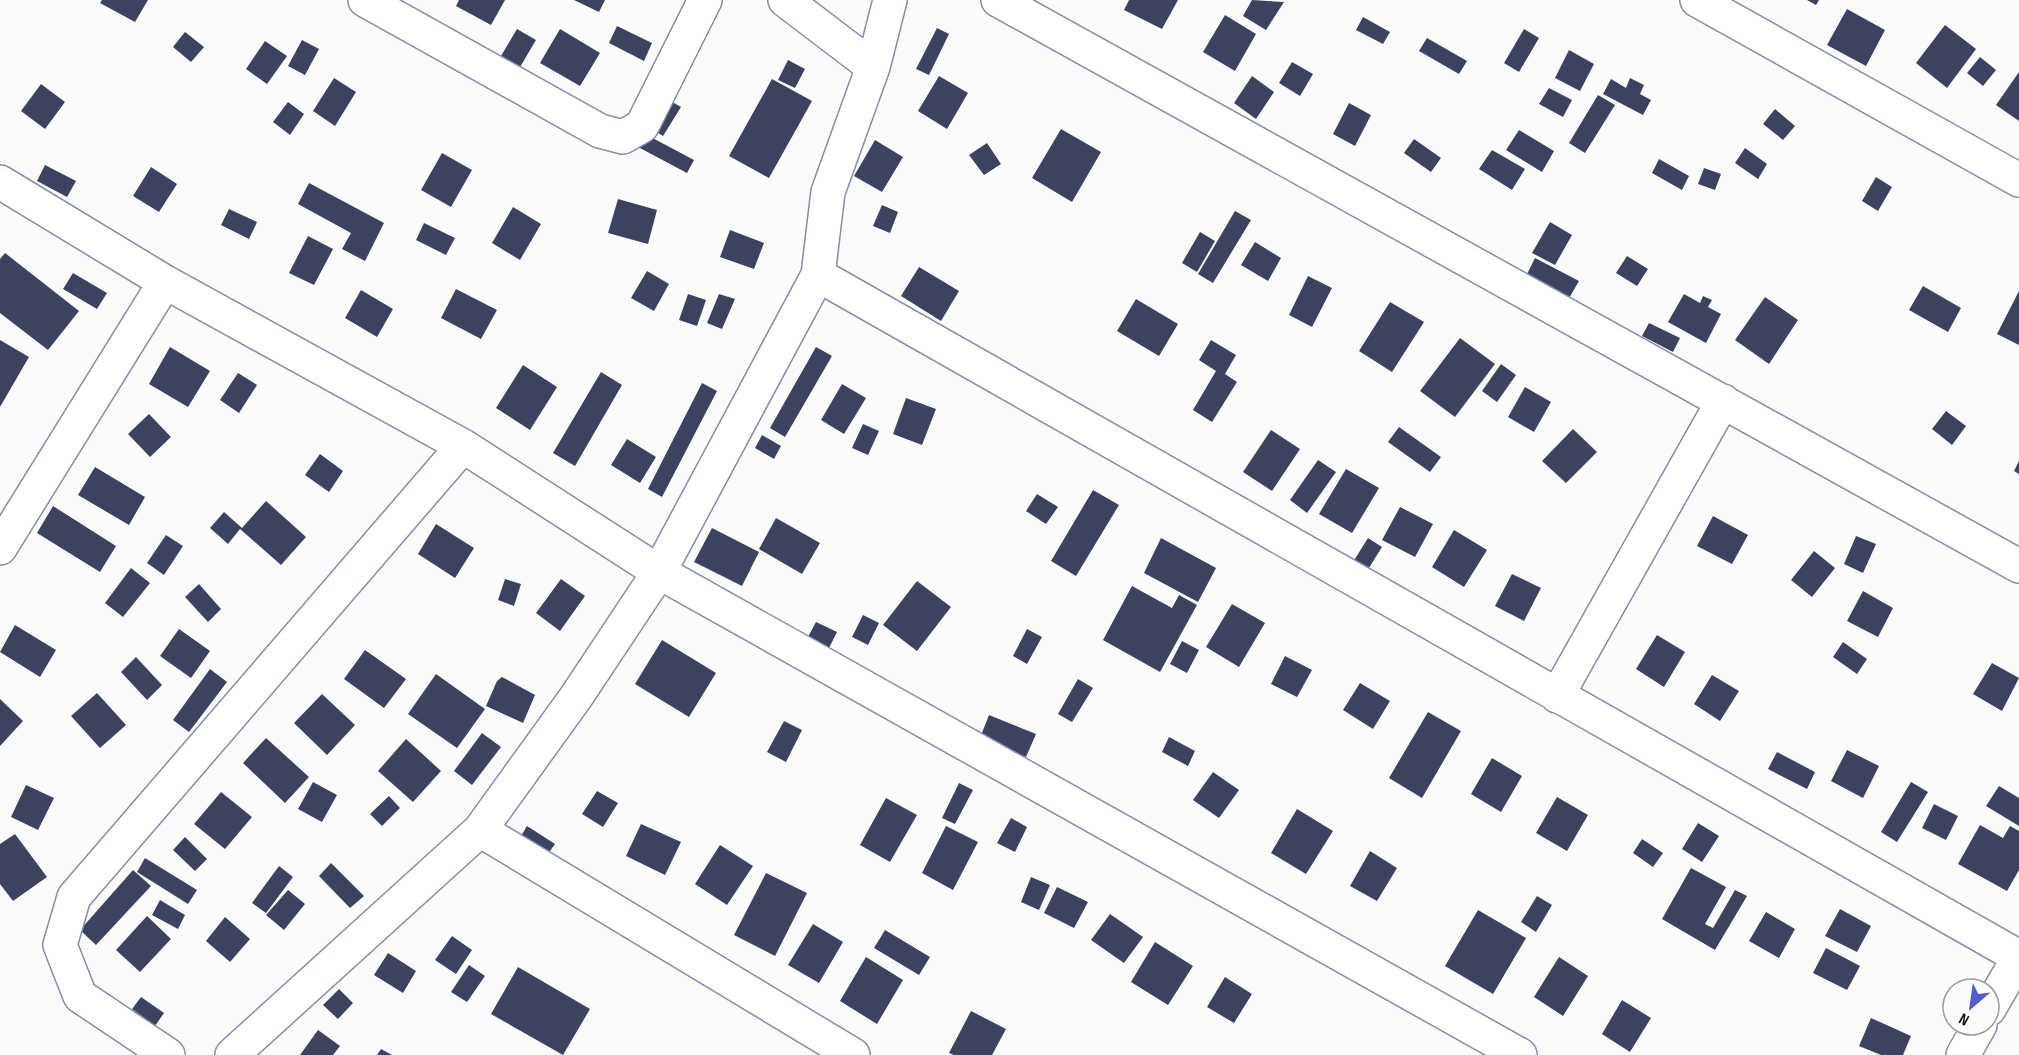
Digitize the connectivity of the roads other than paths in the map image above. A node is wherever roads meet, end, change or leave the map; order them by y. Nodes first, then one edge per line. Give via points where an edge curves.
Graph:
1 (365, 0) edge
2 (705, 0) edge
3 (785, 0) edge
4 (890, 0) edge
5 (998, 0) edge
6 (1697, 0) edge
7 (873, 68) junction
8 (2019, 180) edge
9 (0, 182) edge
10 (818, 275) junction
11 (165, 282) junction
12 (1723, 401) junction
13 (463, 446) junction
14 (0, 548) edge
15 (2019, 566) edge
16 (659, 572) junction
17 (1557, 696) junction
18 (480, 830) junction
19 (2019, 957) edge
20 (2001, 989) edge
21 (1974, 1037) edge
22 (814, 1046) edge
23 (168, 1055) edge
24 (232, 1055) edge
25 (853, 1055) edge
26 (1520, 1055) edge
27 (1964, 1055) edge

1 - 2 street via 600,131 623,137 642,126
3 - 7 street
4 - 7 street
5 - 12 street
6 - 8 street
7 - 10 street via 828,192
9 - 11 street
10 - 16 street
10 - 17 street
11 - 13 street
11 - 14 street
12 - 15 street
12 - 17 street
13 - 16 street
13 - 23 street via 74,897 60,945 80,996
16 - 18 street via 576,697
16 - 26 street
17 - 19 street
18 - 22 street
18 - 24 street
19 - 20 street
21 - 27 street
22 - 25 street

